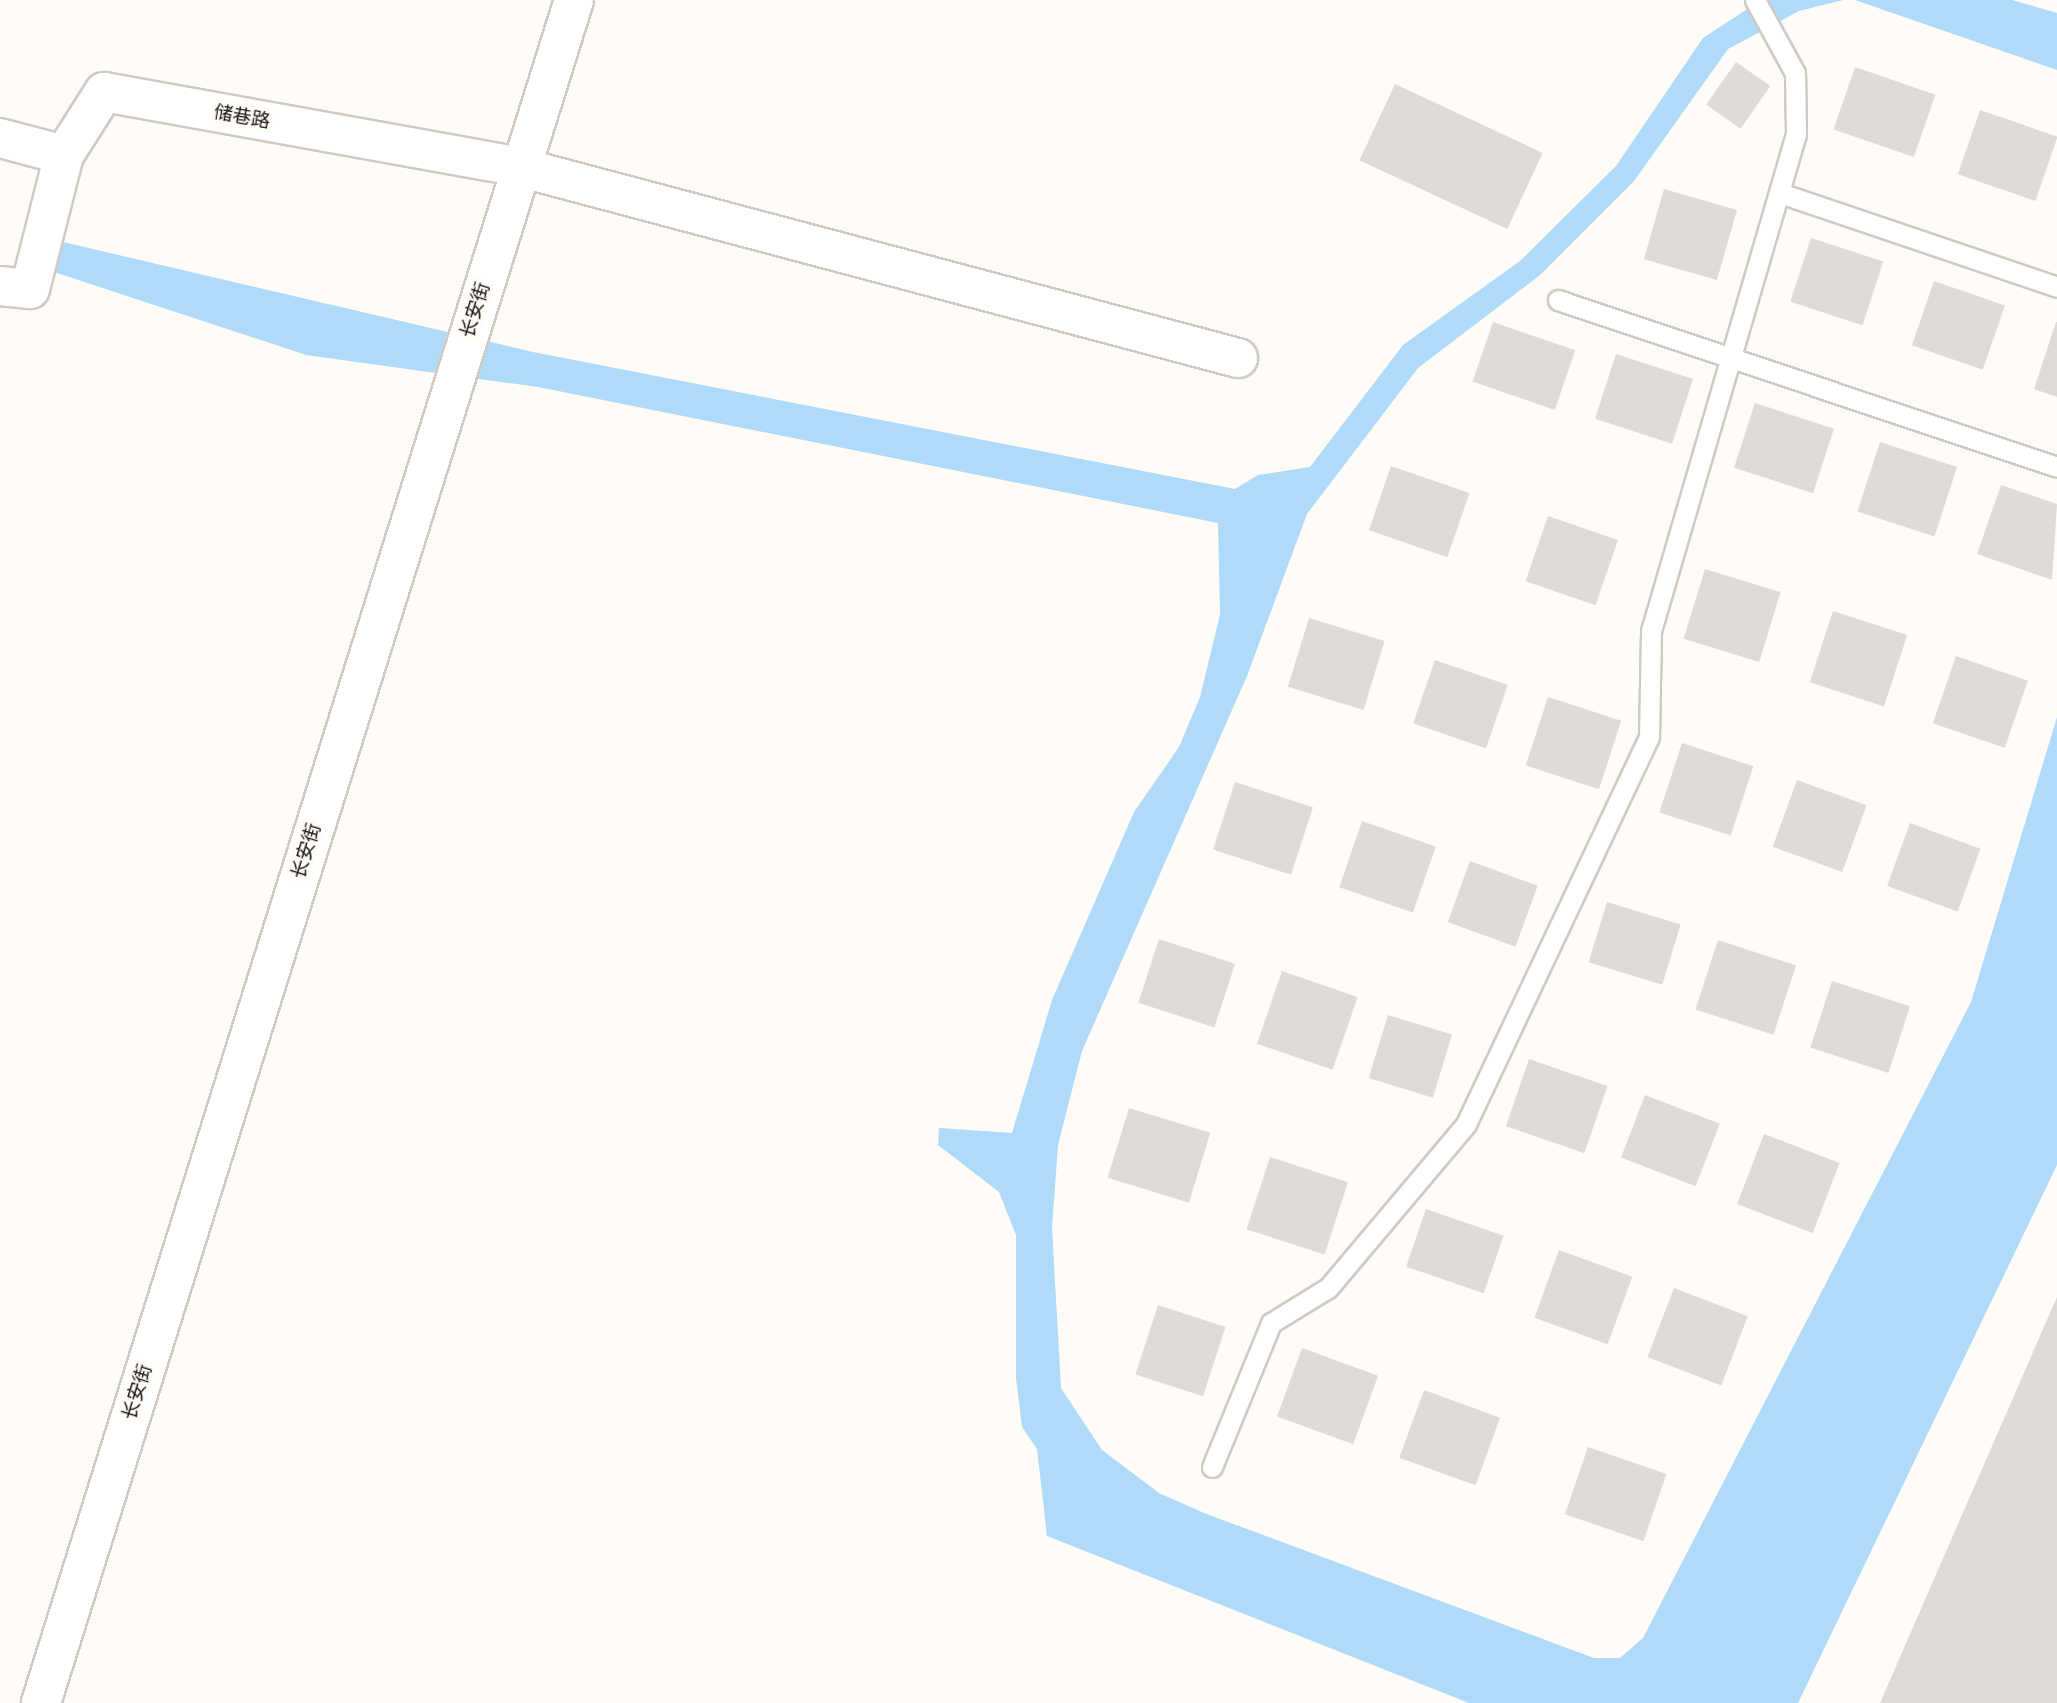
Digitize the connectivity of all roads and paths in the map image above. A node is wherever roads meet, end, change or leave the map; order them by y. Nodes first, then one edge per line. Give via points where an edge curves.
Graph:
1 (574, 0) edge
2 (1755, 0) edge
3 (0, 138) edge
4 (64, 155) junction
5 (519, 167) junction
6 (1780, 193) junction
7 (0, 286) edge
8 (2057, 287) edge
9 (1558, 300) dead end
10 (1237, 358) dead end
11 (1731, 359) junction
12 (2057, 467) edge
13 (1212, 1467) dead end
14 (41, 1703) edge

1 - 5 street, 长安街
2 - 6 lane via 1795,73 1796,134
3 - 4 street
4 - 5 street, 储巷路 via 104,92
4 - 7 street via 30,289
5 - 10 street
5 - 14 street, 长安街
6 - 8 lane
6 - 11 lane
9 - 11 lane
11 - 12 lane
11 - 13 lane via 1651,631 1649,737 1593,867 1466,1124 1328,1289 1271,1323

